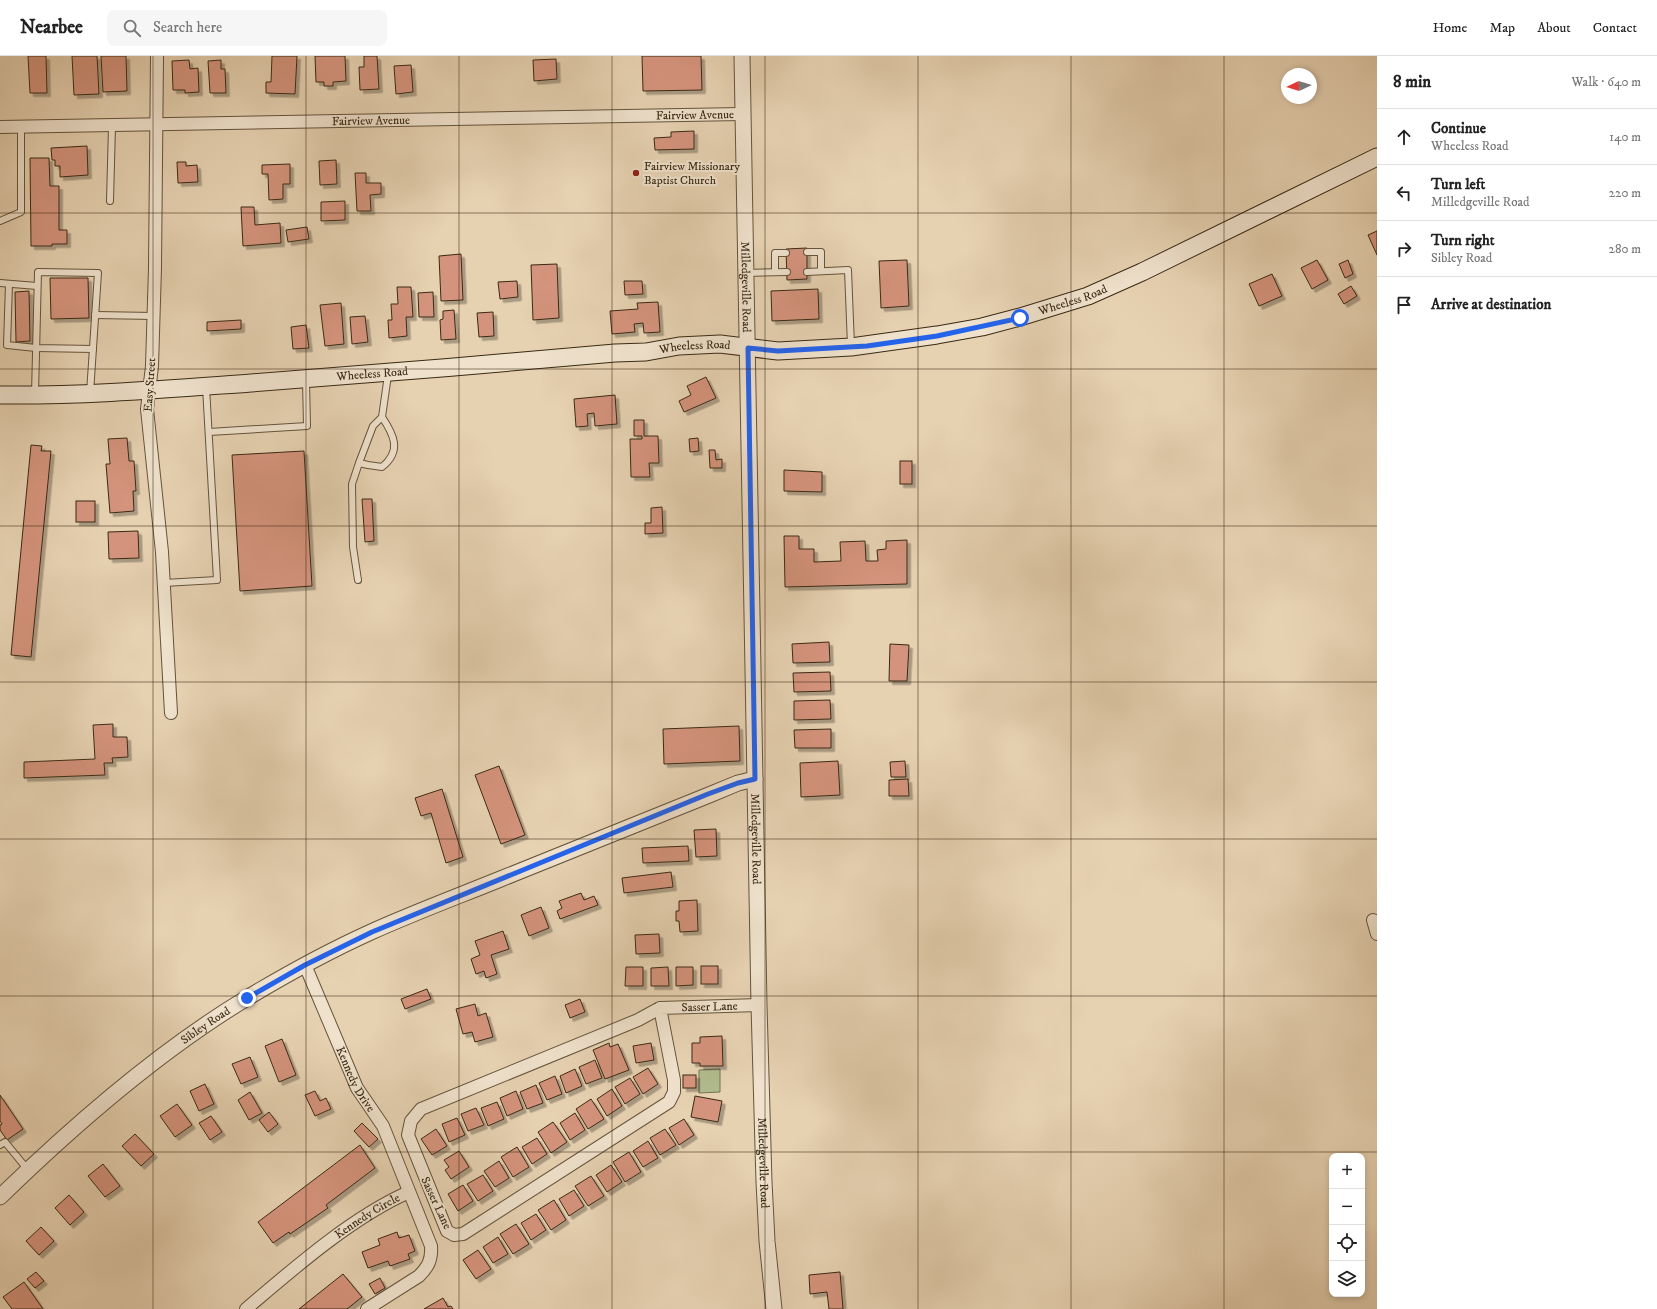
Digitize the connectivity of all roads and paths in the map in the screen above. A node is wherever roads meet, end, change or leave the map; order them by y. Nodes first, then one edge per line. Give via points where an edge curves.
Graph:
1 (157, 56) edge
2 (742, 56) edge
3 (742, 114) junction
4 (157, 125) junction
5 (112, 126) junction
6 (0, 127) edge
7 (21, 127) junction
8 (1377, 157) edge
9 (110, 201) dead end
10 (0, 221) edge
11 (807, 252) dead end
12 (786, 253) dead end
13 (821, 271) junction
14 (776, 272) junction
15 (787, 272) dead end
16 (807, 272) dead end
17 (746, 273) junction
18 (0, 283) edge
19 (9, 284) junction
20 (37, 286) junction
21 (8, 308) junction
22 (15, 308) dead end
23 (29, 308) dead end
24 (37, 309) junction
25 (95, 315) junction
26 (154, 316) junction
27 (8, 324) junction
28 (15, 325) dead end
29 (30, 325) dead end
30 (37, 326) junction
31 (851, 347) junction
32 (36, 348) junction
33 (748, 348) junction
34 (93, 349) junction
35 (388, 373) junction
36 (306, 379) junction
37 (206, 386) junction
38 (149, 390) junction
39 (90, 394) junction
40 (0, 395) edge
41 (35, 395) junction
42 (382, 417) junction
43 (209, 432) junction
44 (360, 463) junction
45 (358, 580) dead end
46 (164, 583) junction
47 (171, 713) dead end
48 (755, 779) junction
49 (1373, 920) dead end
50 (1377, 934) edge
51 (305, 965) junction
52 (759, 1005) junction
53 (660, 1008) junction
54 (0, 1145) edge
55 (28, 1170) junction
56 (409, 1192) junction
57 (0, 1198) edge
58 (246, 1309) edge
59 (367, 1309) edge
60 (774, 1309) edge

1 - 4 street, Easy Street
2 - 3 street, Milledgeville Road
3 - 4 street, Fairview Avenue
3 - 17 street, Milledgeville Road
4 - 5 street, Fairview Avenue
4 - 26 street, Easy Street
5 - 7 street, Fairview Avenue
5 - 9 lane
6 - 7 street, Fairview Avenue
7 - 10 lane via 21,212
8 - 31 main road, Wheeless Road via 1088,296 1020,318 982,327
11 - 13 lane via 821,252
12 - 14 lane via 775,253
13 - 16 lane
13 - 31 lane via 848,270
14 - 15 lane
14 - 17 lane
17 - 33 street, Milledgeville Road
18 - 19 lane
19 - 20 lane
19 - 21 lane
20 - 24 lane
20 - 25 lane via 38,272 98,273
21 - 22 lane
21 - 27 lane
23 - 24 lane
24 - 30 lane
25 - 26 lane
25 - 34 lane
26 - 38 street, Easy Street
27 - 28 lane
27 - 32 lane via 7,345
29 - 30 lane
30 - 32 lane
31 - 33 main road, Wheeless Road via 778,351
32 - 34 lane
32 - 41 lane
33 - 35 main road, Wheeless Road via 720,344 679,346 646,352
33 - 48 street, Milledgeville Road
34 - 39 lane
35 - 36 main road, Wheeless Road
35 - 42 lane
36 - 37 main road, Wheeless Road
36 - 43 lane via 307,426
37 - 38 main road, Wheeless Road
37 - 43 lane
38 - 39 main road, Wheeless Road
38 - 46 street, Easy Street via 147,409
39 - 41 main road, Wheeless Road
40 - 41 main road, Wheeless Road
42 - 44 lane via 373,426
42 - 44 lane via 392,432 394,448 391,459 382,466
43 - 46 lane via 217,580
44 - 45 lane via 352,484 353,547
46 - 47 street, Easy Street
48 - 51 street, Sibley Road via 708,794 427,909 372,932
48 - 52 street, Milledgeville Road
49 - 50 street
51 - 55 street, Sibley Road via 211,1021 161,1057 99,1107
51 - 56 street, Kennedy Drive via 357,1088 383,1126
52 - 53 street, Sasser Lane
52 - 60 street, Milledgeville Road via 765,1204
53 - 53 street, Sasser Lane via 638,1020 420,1109 411,1121 408,1135 447,1231 454,1235 463,1234 670,1102 674,1092 674,1080
54 - 55 lane via 5,1142
55 - 57 street, Sibley Road
56 - 58 street, Kennedy Circle via 390,1200 344,1231
56 - 59 street, Kennedy Circle via 431,1246 431,1258 419,1276

